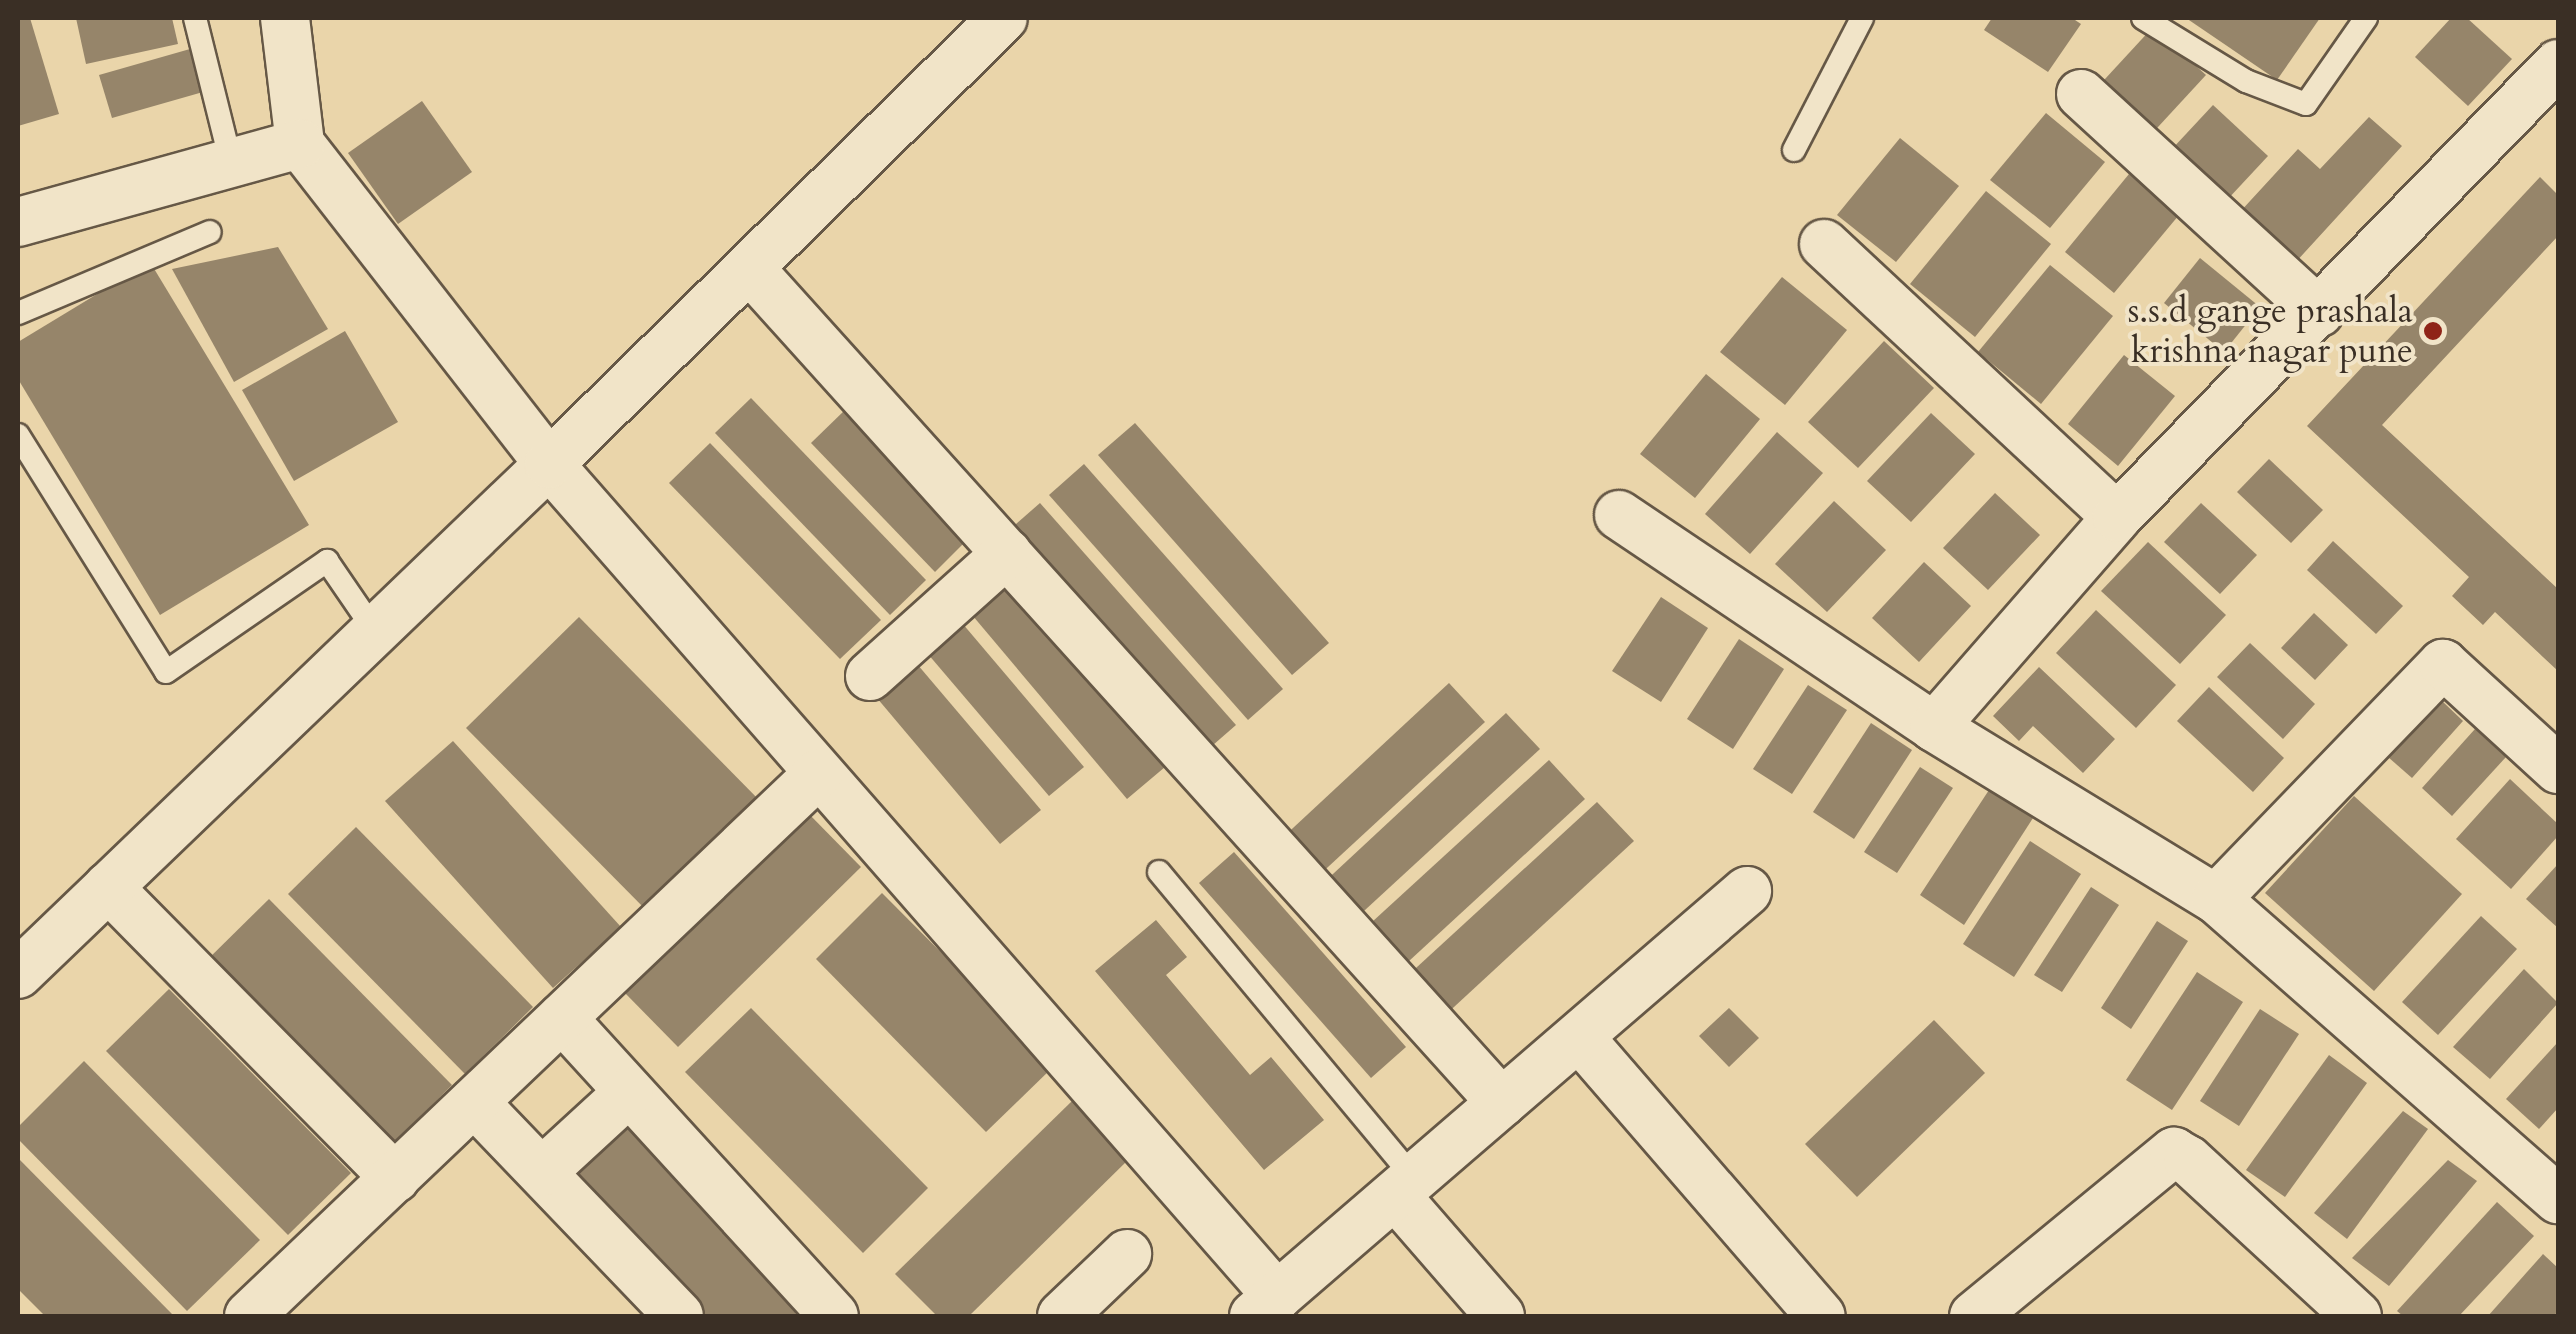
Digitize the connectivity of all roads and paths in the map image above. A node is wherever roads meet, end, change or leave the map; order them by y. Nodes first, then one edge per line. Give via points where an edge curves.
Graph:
1 (195, 18) edge
2 (284, 18) edge
3 (1003, 18) edge
4 (1862, 18) edge
5 (2143, 18) edge
6 (2366, 18) edge
7 (2558, 64) edge
8 (2080, 94) dead end
9 (300, 144) junction
10 (1794, 150) dead end
11 (231, 162) junction
12 (18, 222) edge
13 (210, 232) dead end
14 (1824, 244) dead end
15 (750, 268) junction
16 (2320, 312) junction
17 (18, 313) edge
18 (18, 435) edge
19 (549, 464) junction
20 (1619, 515) dead end
21 (2117, 517) junction
22 (1006, 553) junction
23 (376, 631) junction
24 (870, 676) dead end
25 (1934, 727) junction
26 (2558, 769) edge
27 (818, 774) junction
28 (1159, 872) dead end
29 (108, 887) junction
30 (1747, 892) dead end
31 (2216, 899) junction
32 (18, 974) edge
33 (562, 1018) junction
34 (1579, 1037) junction
35 (629, 1092) junction
36 (474, 1102) junction
37 (1502, 1103) junction
38 (542, 1172) junction
39 (394, 1178) junction
40 (1405, 1187) junction
41 (2558, 1199) edge
42 (1127, 1254) dead end
43 (1266, 1306) edge
44 (1795, 1308) edge
45 (2347, 1314) edge
46 (829, 1315) edge
47 (249, 1316) edge
48 (679, 1316) edge
49 (1062, 1316) edge
50 (1500, 1316) edge
51 (1974, 1316) edge

1 - 11 lane
2 - 9 street
3 - 15 street
4 - 10 lane
5 - 6 lane via 2246,81 2306,104
7 - 16 street
8 - 16 street
9 - 11 street
9 - 19 street
11 - 12 street
13 - 17 lane
14 - 21 street
15 - 19 street
15 - 22 street
16 - 21 street
18 - 23 lane via 166,672 327,561
19 - 23 street
19 - 27 street
20 - 25 street
21 - 25 street
22 - 24 street
22 - 37 street
23 - 29 street
25 - 31 street
26 - 31 street via 2443,664
27 - 33 street
27 - 43 street
28 - 40 lane
29 - 32 street
29 - 39 street
30 - 34 street
31 - 41 street
33 - 35 street
33 - 36 street
34 - 37 street
34 - 44 street
35 - 38 street
35 - 46 street
36 - 38 street
36 - 39 street
37 - 40 street
38 - 48 street
39 - 47 street
40 - 43 street
40 - 50 street
42 - 49 street
45 - 51 street via 2174,1152

